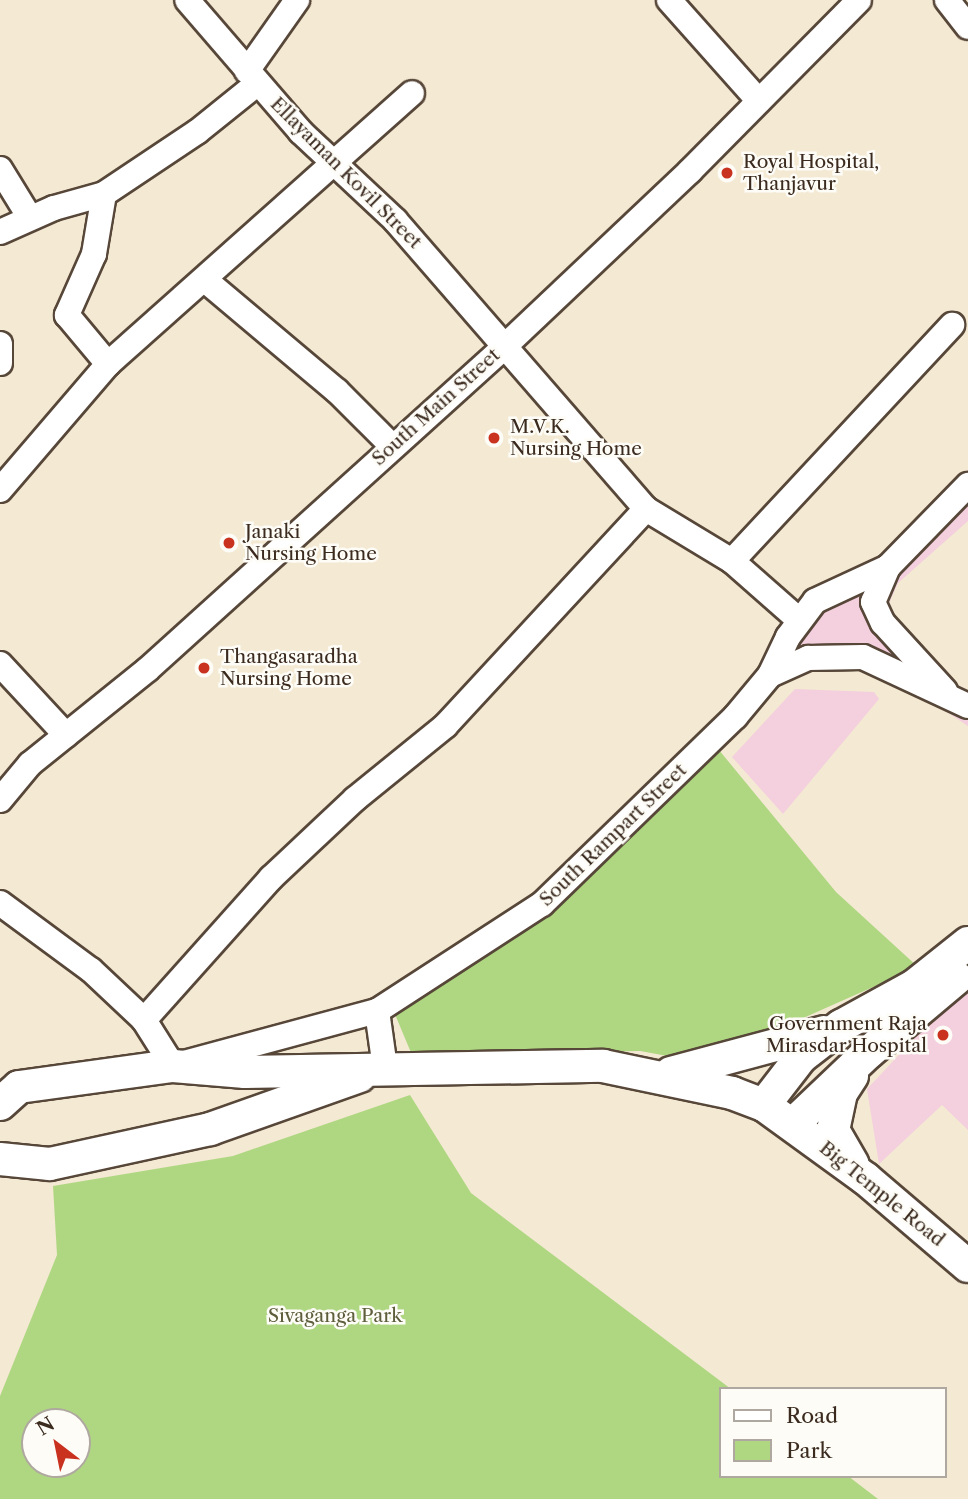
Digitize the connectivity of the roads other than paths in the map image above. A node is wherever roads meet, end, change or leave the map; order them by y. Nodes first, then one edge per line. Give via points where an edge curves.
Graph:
1 (187, 0) edge
2 (296, 0) edge
3 (669, 0) edge
4 (859, 0) edge
5 (947, 0) edge
6 (968, 27) edge
7 (253, 77) junction
8 (412, 93) dead end
9 (759, 101) junction
10 (339, 163) junction
11 (0, 169) edge
12 (104, 194) junction
13 (30, 218) junction
14 (0, 232) edge
15 (205, 280) junction
16 (952, 325) dead end
17 (0, 344) edge
18 (506, 345) junction
19 (0, 363) edge
20 (108, 365) junction
21 (392, 446) junction
22 (968, 485) edge
23 (0, 490) edge
24 (646, 509) junction
25 (732, 561) junction
26 (888, 568) junction
27 (799, 620) junction
28 (0, 664) edge
29 (770, 675) junction
30 (947, 693) junction
31 (968, 706) edge
32 (66, 735) junction
33 (0, 800) edge
34 (0, 903) edge
35 (968, 943) edge
36 (968, 969) edge
37 (377, 1011) junction
38 (144, 1020) junction
39 (841, 1026) junction
40 (869, 1052) junction
41 (173, 1066) junction
42 (385, 1068) junction
43 (659, 1075) junction
44 (6, 1093) edge
45 (764, 1105) junction
46 (793, 1124) junction
47 (0, 1159) edge
48 (866, 1179) junction
49 (968, 1266) edge

1 - 7 street, Ellayaman Kovil Street
2 - 7 street
3 - 9 street
4 - 9 street, South Main Street
5 - 6 street
7 - 10 street, Ellayaman Kovil Street via 301,132
7 - 12 street via 197,132
8 - 10 street
9 - 18 street, South Main Street
10 - 15 street
10 - 18 street, Ellayaman Kovil Street
11 - 13 street
12 - 13 street
12 - 20 street via 94,254 67,315
13 - 14 street
15 - 20 street
15 - 21 street via 337,391
16 - 25 street
17 - 19 street
18 - 21 street, South Main Street
18 - 24 street, Ellayaman Kovil Street
20 - 23 street
21 - 32 street, South Main Street via 148,668
22 - 26 street, South Rampart Street
24 - 25 street, Ellayaman Kovil Street
24 - 38 street via 446,726 355,800 271,878
25 - 27 street, Ellayaman Kovil Street
26 - 27 street, South Rampart Street via 837,588 815,601
26 - 30 street via 873,602 883,623
27 - 29 street, South Rampart Street
28 - 32 street
29 - 30 street via 808,657 849,656
29 - 37 street, South Rampart Street via 735,718 542,904
30 - 31 street
32 - 33 street, South Main Street via 30,764
34 - 38 street via 91,970
35 - 39 main road via 934,972
36 - 40 main road
37 - 41 street, South Rampart Street
37 - 42 street
38 - 41 street
39 - 43 main road via 695,1070
39 - 45 main road via 801,1057
40 - 46 main road
40 - 48 main road via 841,1093 833,1130 839,1146
41 - 42 main road via 245,1072
41 - 44 main road
42 - 43 main road via 603,1066
42 - 47 main road via 210,1129 50,1164
43 - 45 main road, Big Temple Road
45 - 46 main road, Big Temple Road
46 - 48 main road, Big Temple Road
48 - 49 main road, Big Temple Road

